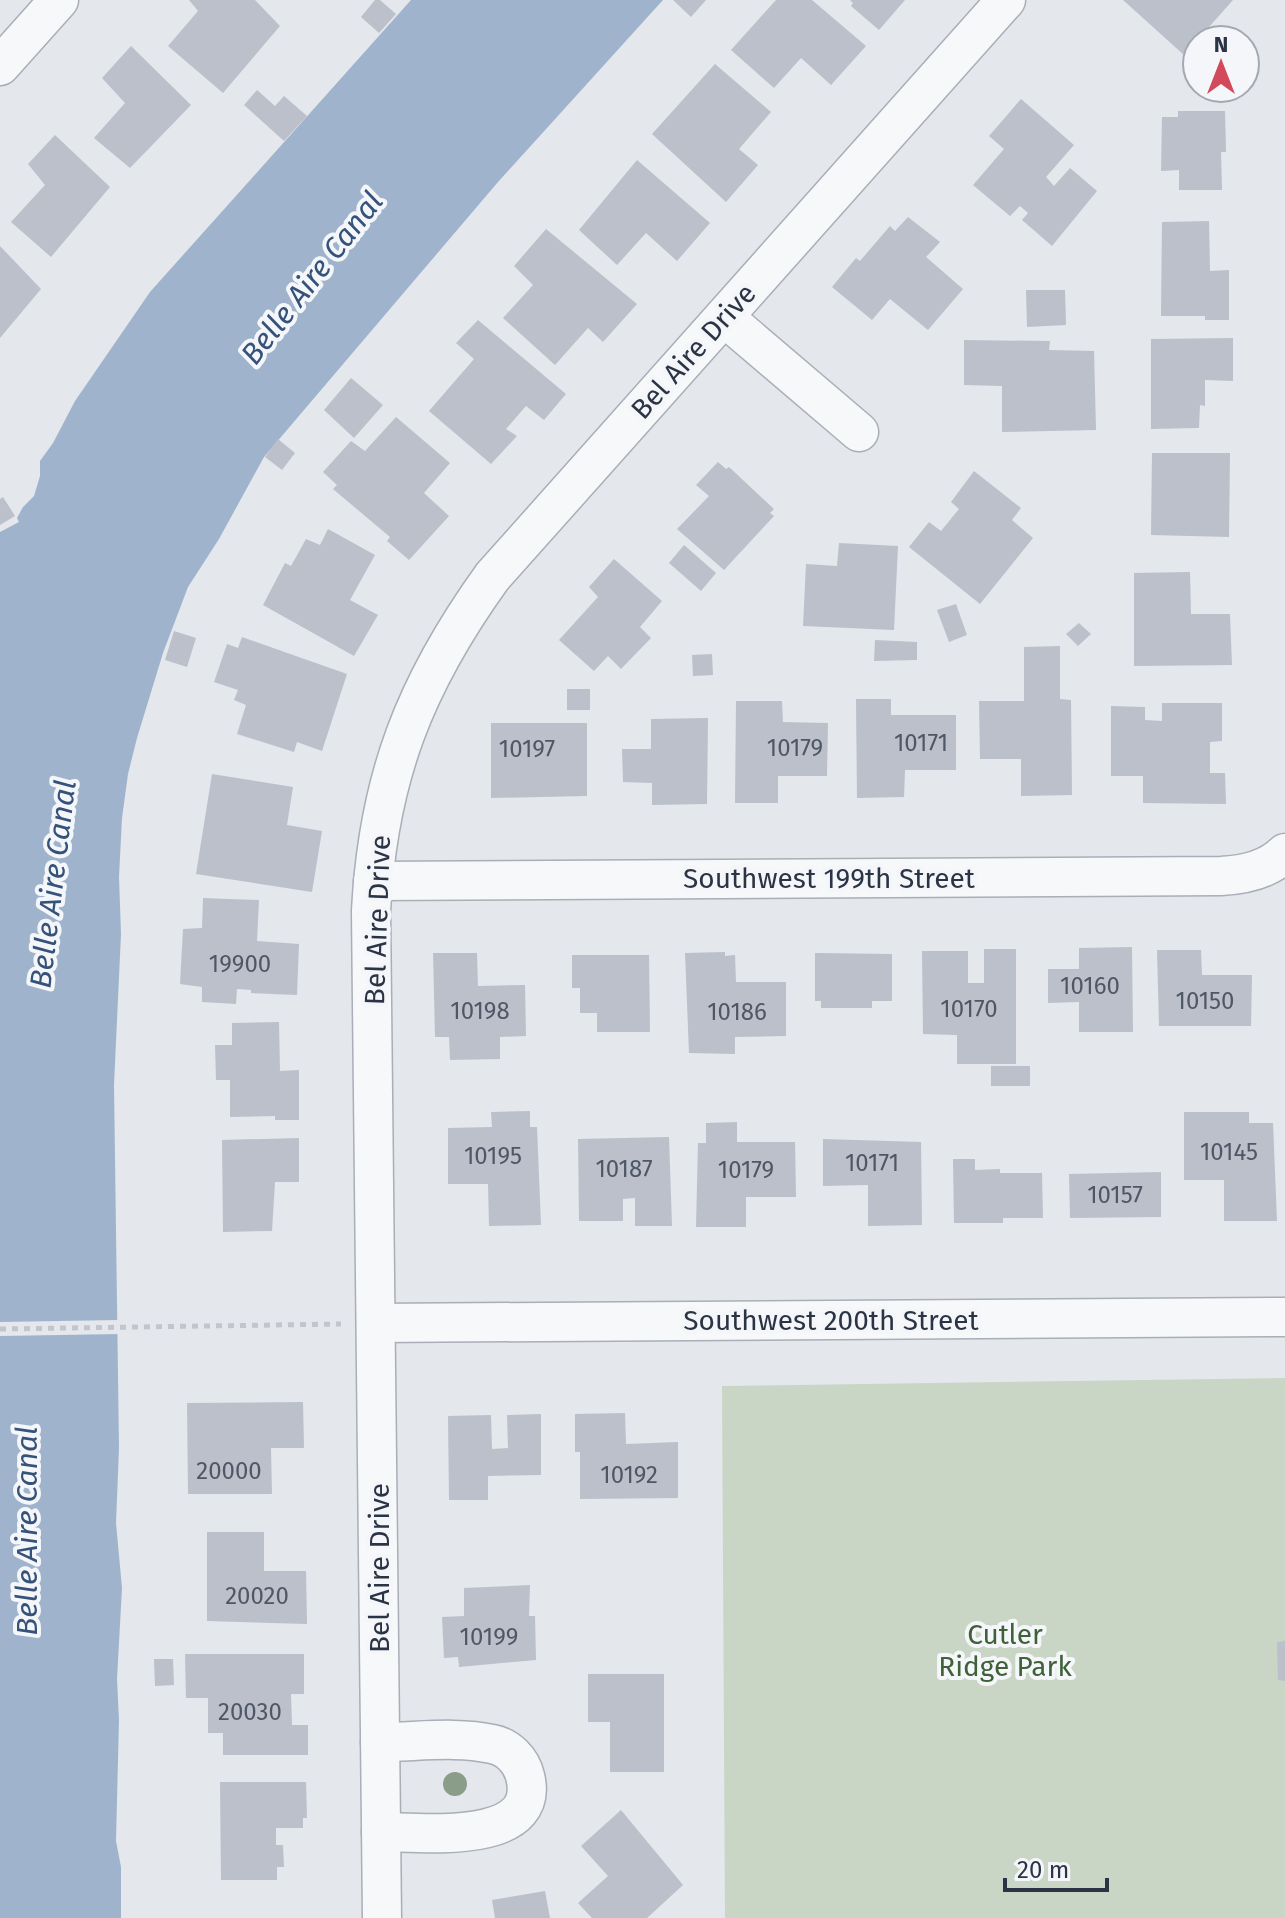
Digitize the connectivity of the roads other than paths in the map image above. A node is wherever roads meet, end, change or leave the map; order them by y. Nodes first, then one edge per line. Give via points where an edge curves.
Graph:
1 (59, 0) edge
2 (1006, 0) edge
3 (0, 66) edge
4 (724, 317) junction
5 (859, 432) dead end
6 (1283, 855) edge
7 (373, 881) junction
8 (1285, 1317) edge
9 (358, 1324) junction
10 (380, 1742) junction
11 (381, 1832) junction
12 (382, 1918) edge

1 - 3 street
2 - 4 street, Bel Aire Drive
4 - 5 street
4 - 7 street, Bel Aire Drive via 525,538 459,623 423,689 396,756
6 - 7 street, Southwest 199th Street via 1244,874 1199,877
7 - 9 street, Bel Aire Drive
8 - 9 street, Southwest 200th Street
9 - 10 street, Bel Aire Drive
10 - 11 street, Bel Aire Drive
10 - 11 street via 493,1744 522,1766 527,1787 518,1810 497,1827
11 - 12 street, Bel Aire Drive

